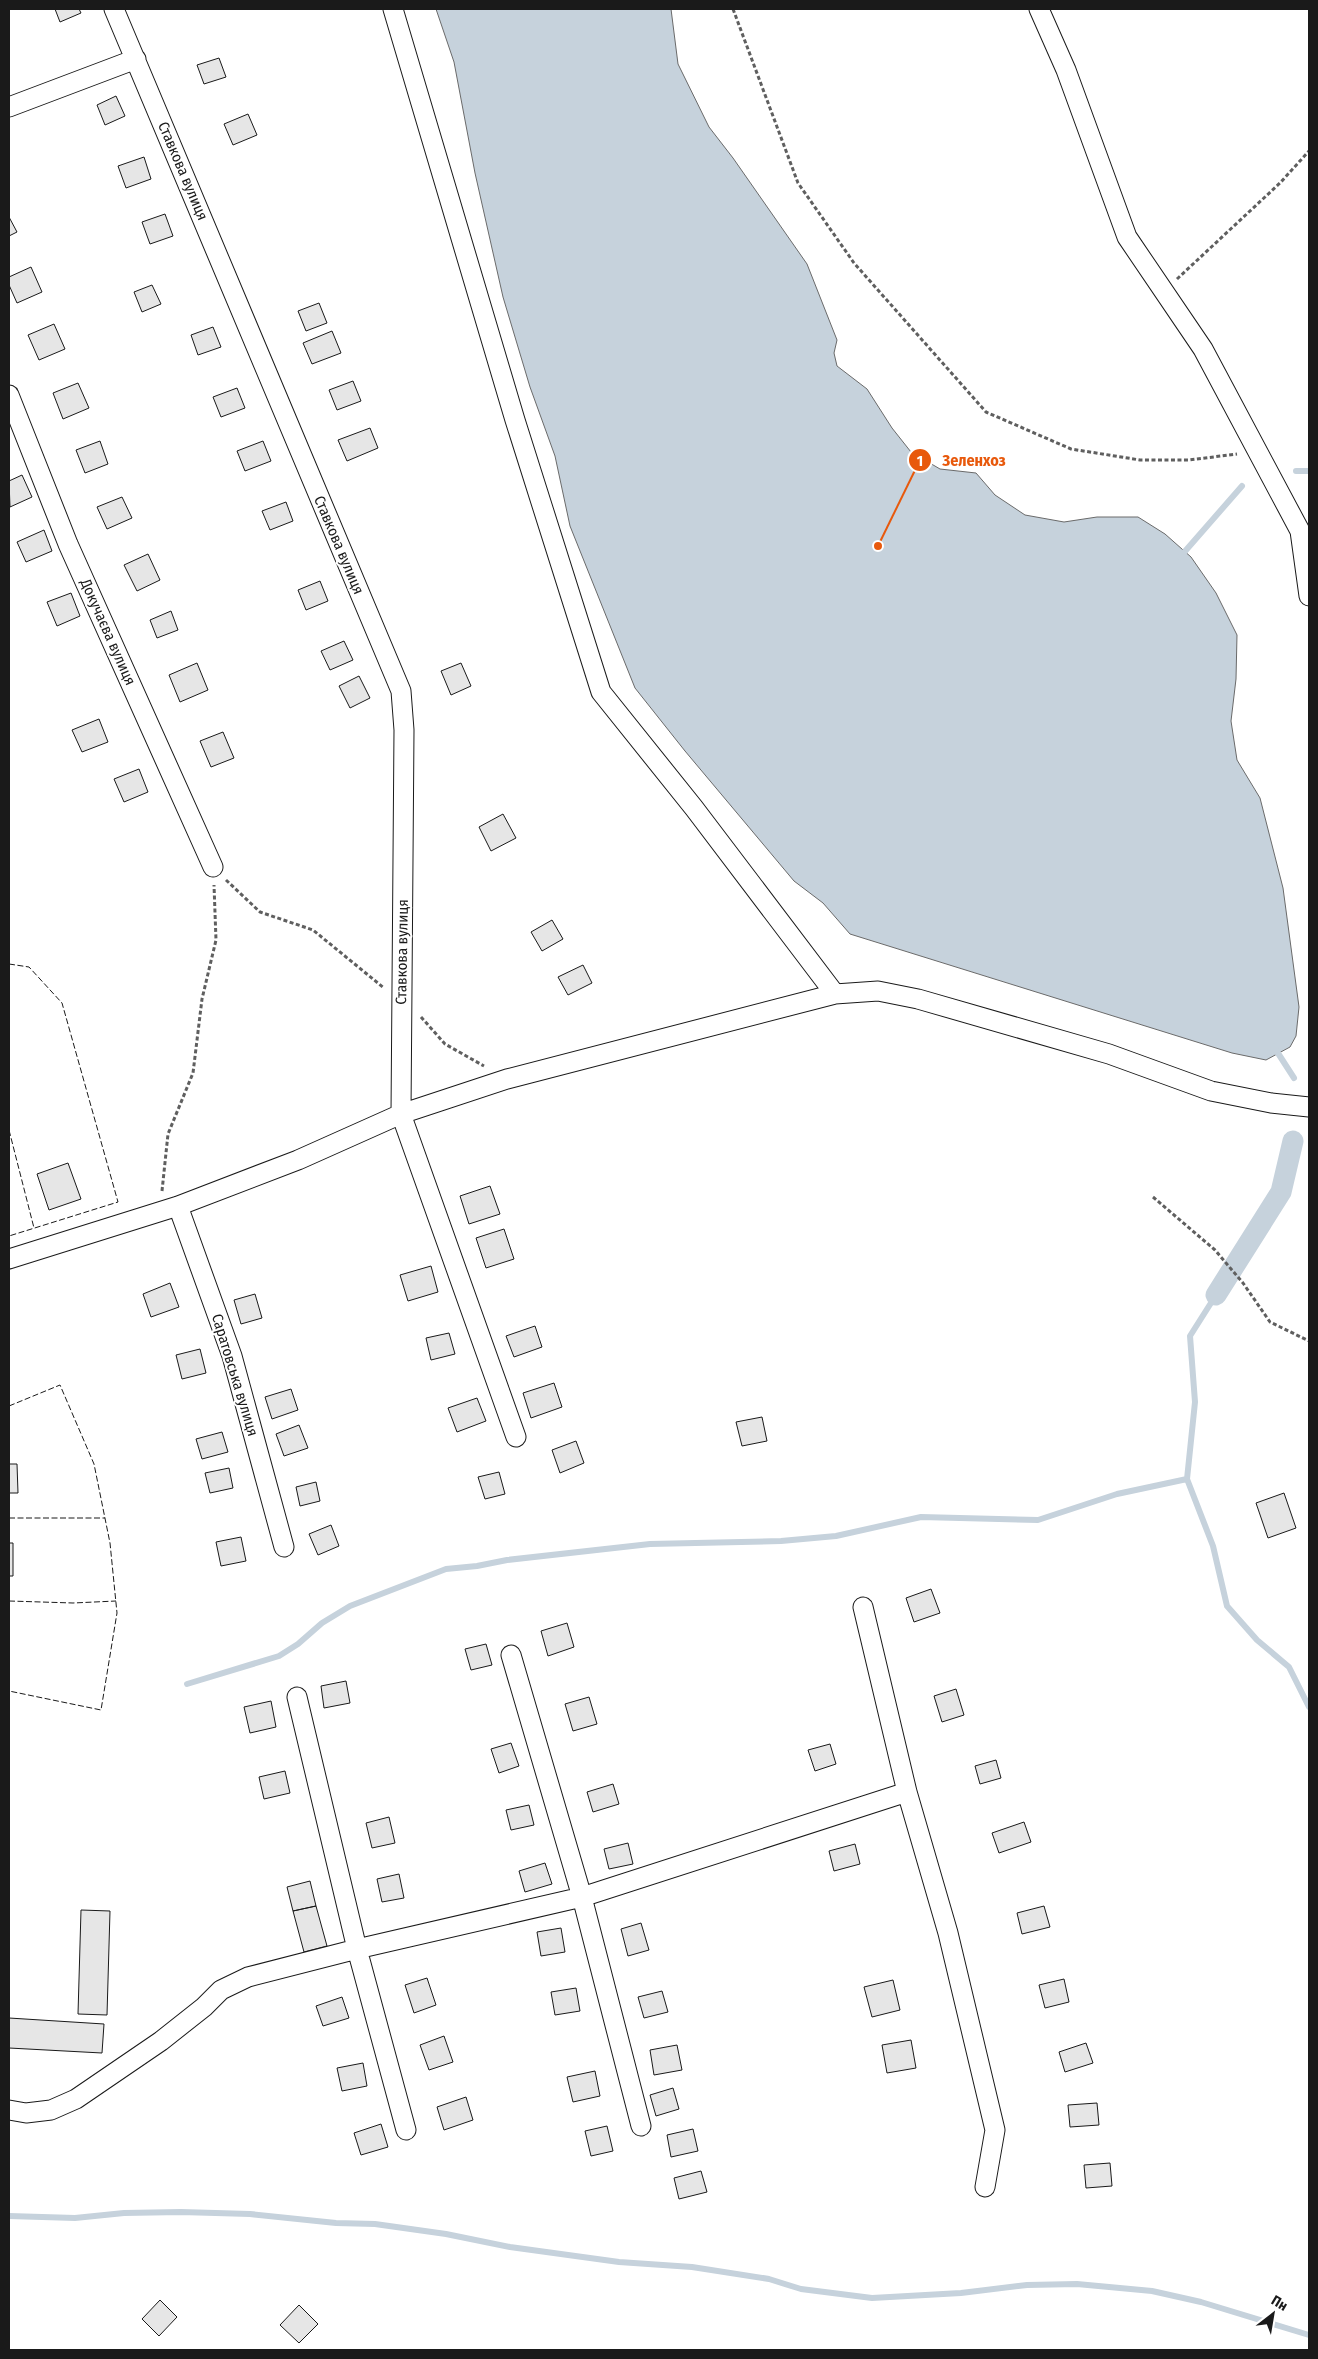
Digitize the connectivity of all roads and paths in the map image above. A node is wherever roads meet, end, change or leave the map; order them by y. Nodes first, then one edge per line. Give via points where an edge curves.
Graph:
1 (114, 9) edge
2 (393, 9) edge
3 (733, 9) edge
4 (1039, 9) edge
5 (136, 60) junction
6 (9, 107) edge
7 (1309, 151) edge
8 (1164, 292) junction
9 (9, 395) edge
10 (1258, 452) junction
11 (1309, 596) edge
12 (213, 867) junction
13 (401, 994) junction
14 (835, 994) junction
15 (507, 1079) junction
16 (1309, 1107) edge
17 (401, 1114) junction
18 (1153, 1197) dead end
19 (178, 1206) junction
20 (160, 1212) junction
21 (9, 1259) edge
22 (1309, 1341) edge
23 (516, 1437) dead end
24 (284, 1547) dead end
25 (863, 1607) dead end
26 (512, 1655) dead end
27 (297, 1697) dead end
28 (907, 1792) junction
29 (582, 1897) junction
30 (357, 1948) junction
31 (9, 2110) edge
32 (641, 2126) dead end
33 (406, 2130) dead end
34 (985, 2187) dead end

1 - 5 street, Ставкова вулиця
2 - 14 street via 515,420 601,692
3 - 10 path via 798,183 854,263 986,412 1071,449 1140,460 1189,460
4 - 8 street via 1066,70 1127,237
5 - 6 street
5 - 13 street, Ставкова вулиця via 401,691 404,730
7 - 8 path via 1280,183
8 - 10 street via 1203,349
9 - 12 street, Докучаєва вулиця via 68,544
10 - 11 street via 1300,531
12 - 13 path via 260,912 313,930 381,987
12 - 20 path via 216,940 202,999 192,1073 168,1134
13 - 15 path via 445,1044
13 - 17 street, Ставкова вулиця
14 - 15 street
14 - 16 street via 878,991 918,999 1109,1054 1211,1091
15 - 17 street
17 - 19 street via 298,1160
17 - 23 street
18 - 22 path via 1215,1250 1270,1322
19 - 20 street
19 - 24 street, Саратовська вулиця via 232,1356
20 - 21 street
25 - 28 street
26 - 29 street
27 - 30 street
28 - 29 street
28 - 34 street via 948,1934 996,2130
29 - 30 street
29 - 32 street
30 - 31 street via 248,1977 221,1990 161,2041 76,2100 51,2110 26,2113
30 - 33 street

